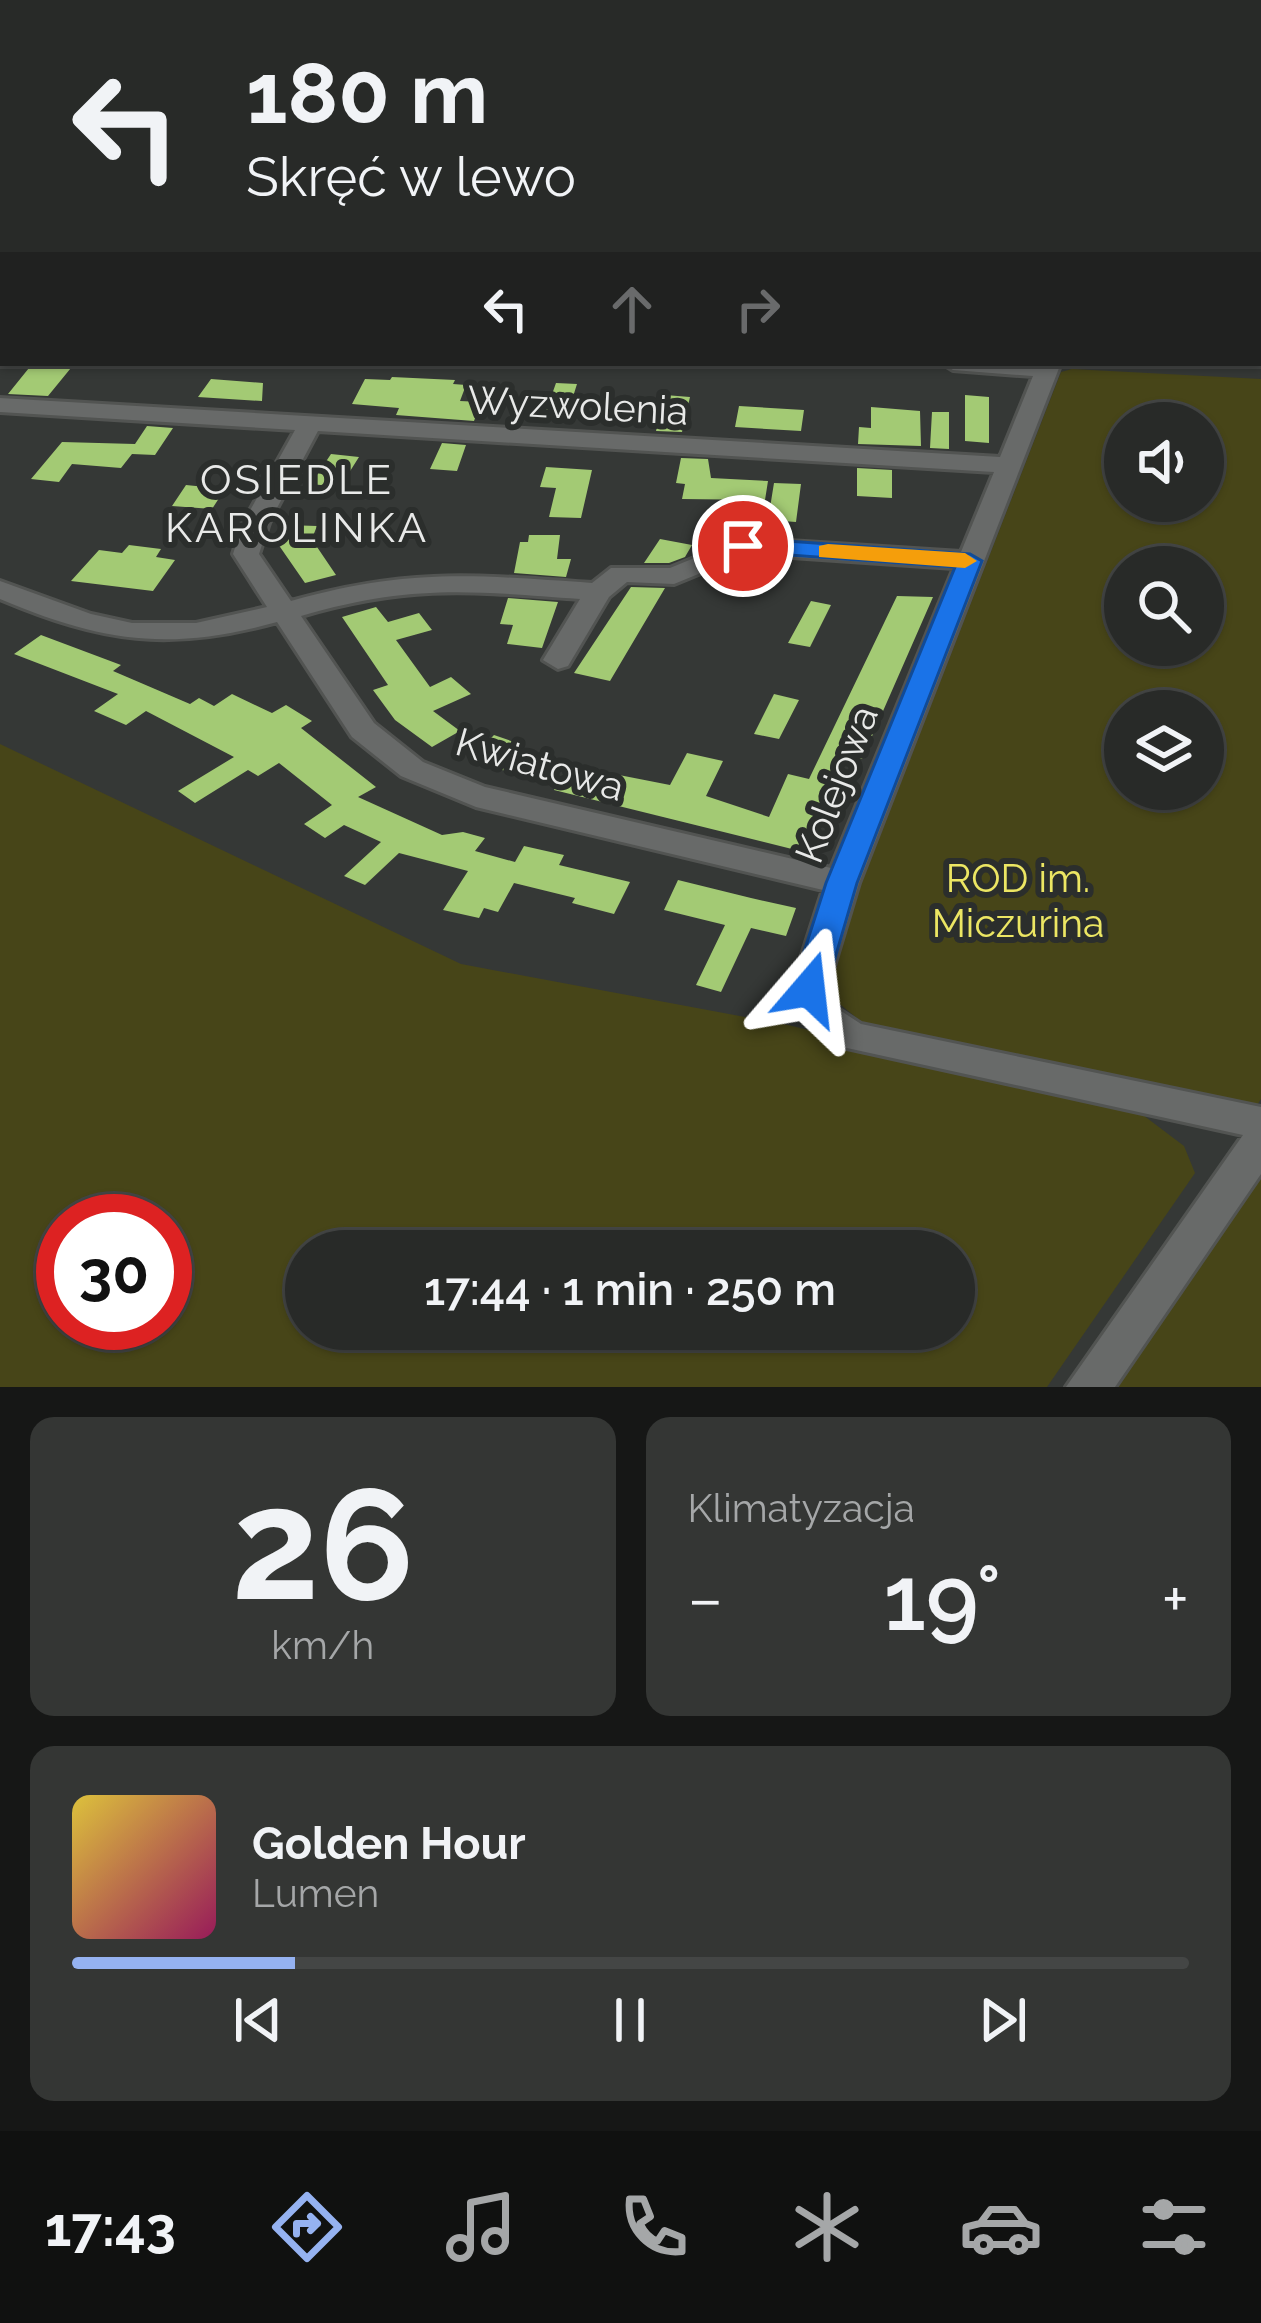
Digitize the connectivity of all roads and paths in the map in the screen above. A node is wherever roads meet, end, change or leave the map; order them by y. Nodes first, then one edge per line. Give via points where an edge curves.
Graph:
1 (1049, 367) edge
2 (0, 405) edge
3 (309, 426) junction
4 (1008, 465) junction
5 (970, 561) junction
6 (0, 589) edge
7 (598, 592) junction
8 (283, 610) junction
9 (558, 660) dead end
10 (842, 883) junction
11 (1261, 1123) edge
12 (1261, 1142) edge
13 (1089, 1387) edge

1 - 4 street, Kolejowa
2 - 3 street, Wyzwolenia
3 - 4 street, Wyzwolenia
3 - 8 street, Kwiatowa via 246,554
4 - 5 street, Kolejowa
5 - 7 street via 743,546 674,576 620,574
5 - 10 street, Kolejowa
6 - 8 street via 133,632 195,631
7 - 8 street via 389,585
7 - 9 street
8 - 10 street, Kwiatowa via 363,730 412,769 476,796
10 - 11 street, Kolejowa via 809,989 821,1016 851,1036
12 - 13 street

